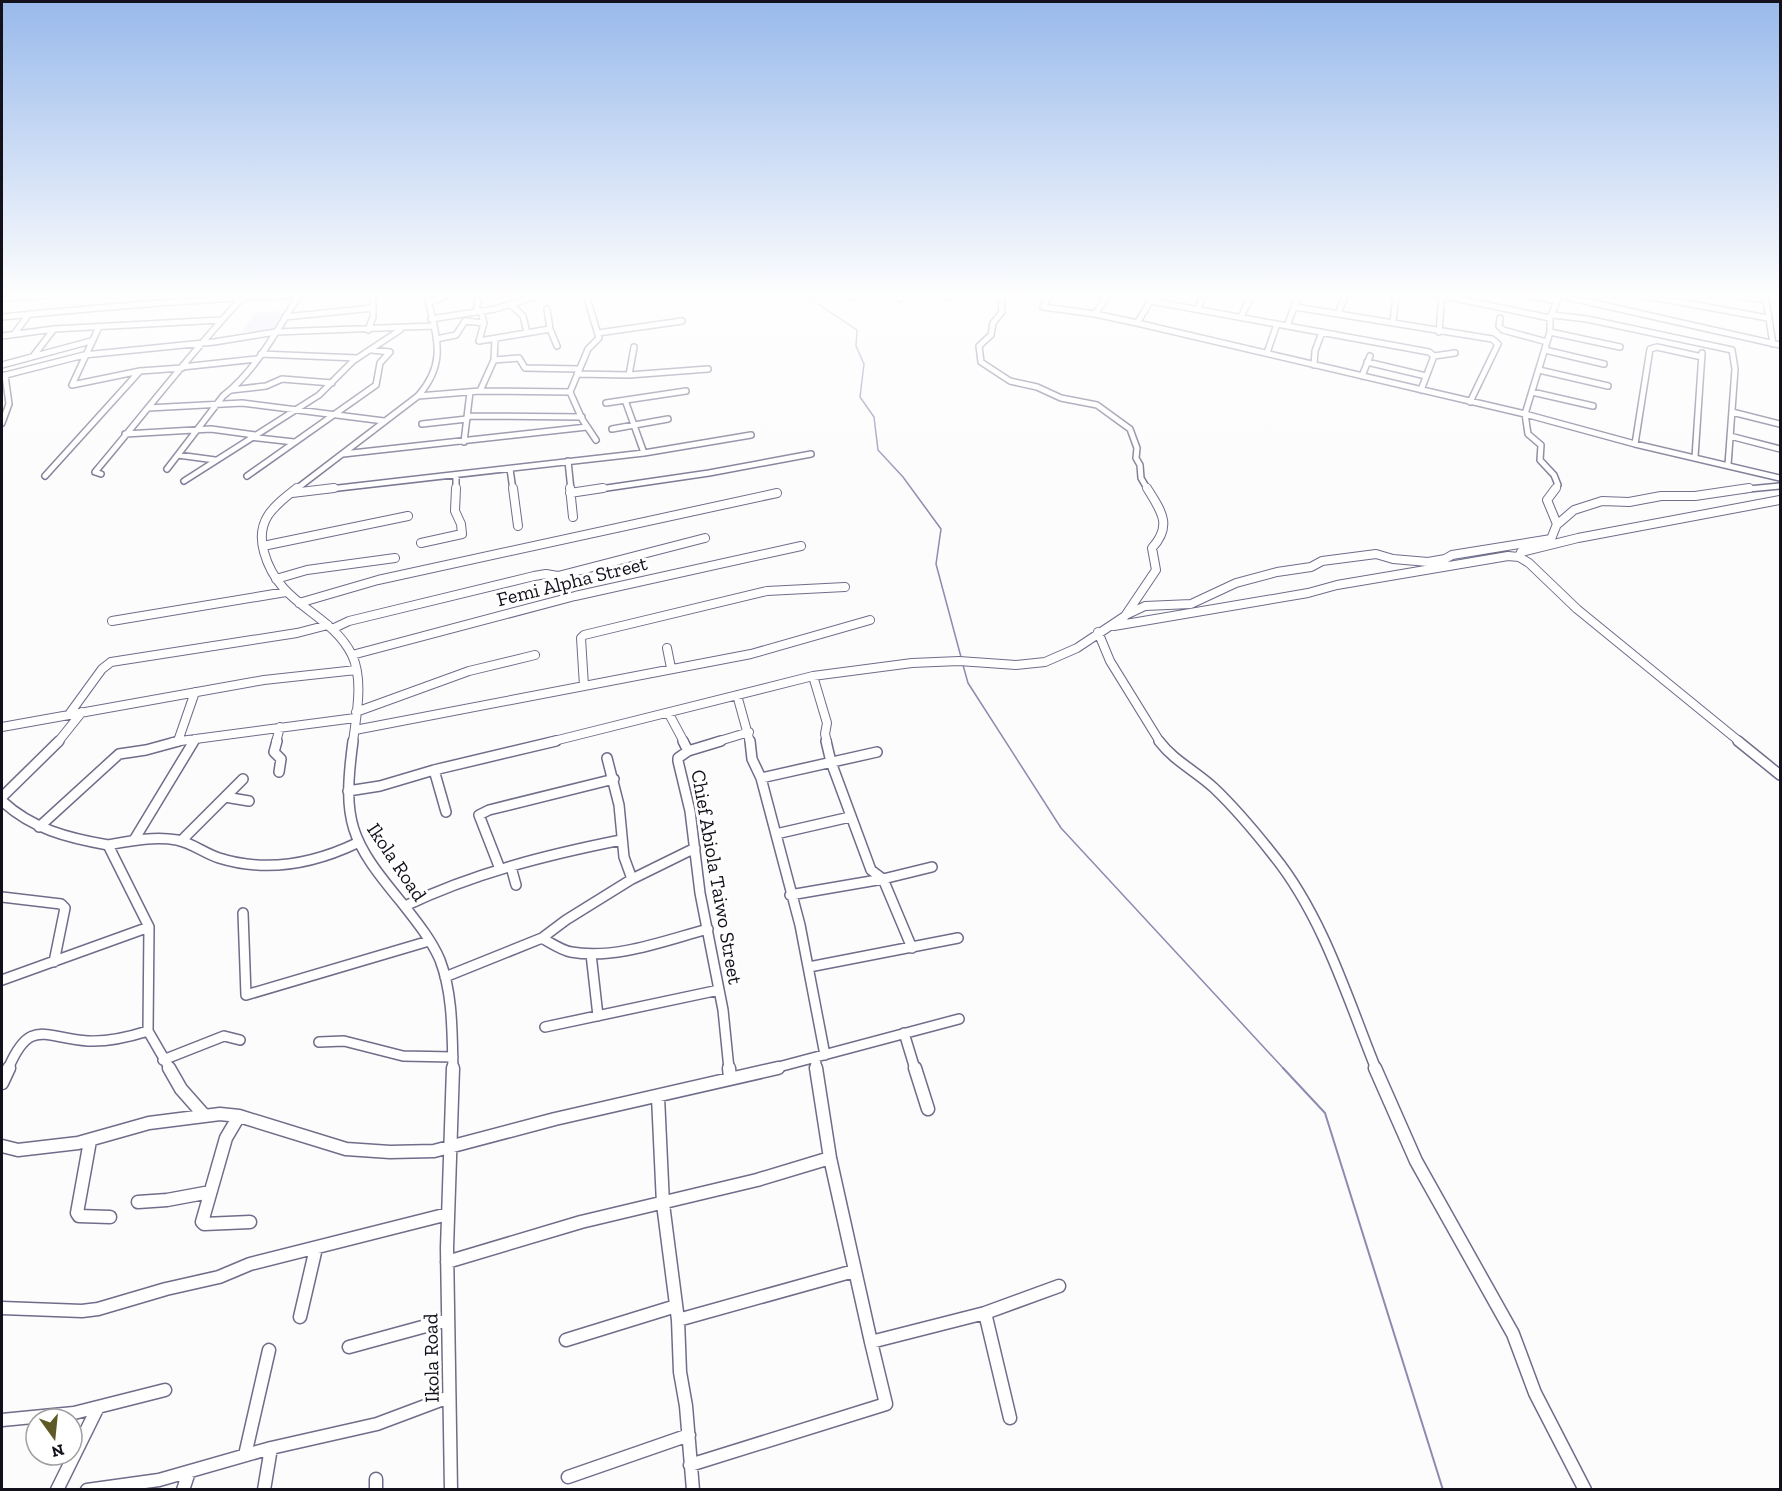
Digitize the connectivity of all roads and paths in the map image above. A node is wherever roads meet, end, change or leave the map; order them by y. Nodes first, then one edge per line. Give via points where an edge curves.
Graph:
1 (51, 364) edge
2 (80, 364) edge
3 (185, 364) edge
4 (208, 364) edge
5 (253, 364) edge
6 (351, 364) edge
7 (380, 364) edge
8 (438, 364) edge
9 (492, 364) edge
10 (522, 364) edge
11 (582, 364) edge
12 (631, 364) edge
13 (983, 364) edge
14 (1309, 364) edge
15 (1367, 364) edge
16 (1384, 364) edge
17 (1431, 364) edge
18 (1489, 364) edge
19 (1541, 364) edge
20 (1648, 364) edge
21 (1702, 364) edge
22 (1734, 364) edge
23 (1314, 365) joint
24 (182, 367) junction
25 (708, 369) dead end
26 (1539, 370) junction
27 (141, 371) junction
28 (578, 372) junction
29 (629, 375) junction
30 (3, 376) edge
31 (1362, 376) junction
32 (1425, 376) junction
33 (332, 383) junction
34 (1608, 386) dead end
35 (231, 390) junction
36 (1421, 390) junction
37 (480, 391) junction
38 (686, 391) dead end
39 (470, 392) junction
40 (570, 392) junction
41 (1532, 392) junction
42 (418, 396) junction
43 (625, 400) junction
44 (1470, 402) junction
45 (606, 403) dead end
46 (217, 404) junction
47 (1593, 406) dead end
48 (148, 408) junction
49 (294, 409) junction
50 (1732, 412) junction
51 (333, 414) junction
52 (1525, 414) junction
53 (467, 417) junction
54 (582, 417) junction
55 (668, 420) dead end
56 (384, 421) junction
57 (2, 423) edge
58 (422, 424) dead end
59 (1780, 424) edge
60 (634, 425) junction
61 (587, 427) junction
62 (612, 429) dead end
63 (195, 430) junction
64 (125, 434) junction
65 (751, 435) dead end
66 (252, 436) junction
67 (1730, 436) junction
68 (596, 440) dead end
69 (294, 442) junction
70 (464, 442) junction
71 (1635, 444) junction
72 (1780, 449) edge
73 (644, 453) junction
74 (178, 454) junction
75 (342, 454) junction
76 (811, 454) dead end
77 (1695, 457) junction
78 (215, 460) junction
79 (568, 461) junction
80 (1728, 465) junction
81 (167, 469) dead end
82 (510, 469) junction
83 (101, 474) dead end
84 (45, 476) dead end
85 (247, 476) dead end
86 (456, 476) junction
87 (1780, 478) edge
88 (183, 481) dead end
89 (1780, 486) edge
90 (291, 493) junction
91 (570, 493) junction
92 (777, 493) dead end
93 (1780, 500) edge
94 (408, 516) dead end
95 (573, 517) dead end
96 (1559, 523) junction
97 (518, 526) dead end
98 (705, 538) dead end
99 (421, 543) dead end
100 (263, 546) junction
101 (801, 546) dead end
102 (1519, 557) junction
103 (396, 558) dead end
104 (276, 579) junction
105 (845, 587) dead end
106 (285, 592) junction
107 (299, 603) junction
108 (1125, 616) junction
109 (870, 620) dead end
110 (112, 621) dead end
111 (330, 627) junction
112 (1103, 630) junction
113 (667, 648) dead end
114 (352, 655) junction
115 (535, 655) dead end
116 (671, 668) junction
117 (356, 670) junction
118 (813, 676) junction
119 (584, 686) junction
120 (195, 692) junction
121 (737, 696) junction
122 (82, 712) junction
123 (70, 713) junction
124 (669, 714) junction
125 (356, 715) junction
126 (2, 727) edge
127 (280, 728) junction
128 (355, 730) junction
129 (749, 732) junction
130 (195, 739) junction
131 (178, 741) junction
132 (687, 751) junction
133 (877, 752) dead end
134 (607, 758) dead end
135 (831, 762) junction
136 (434, 770) junction
137 (279, 772) dead end
138 (1780, 775) edge
139 (760, 778) junction
140 (243, 779) dead end
141 (614, 779) junction
142 (348, 791) junction
143 (225, 797) junction
144 (2, 799) edge
145 (249, 801) dead end
146 (446, 812) dead end
147 (850, 817) junction
148 (39, 827) junction
149 (776, 834) junction
150 (134, 840) junction
151 (621, 840) junction
152 (181, 841) junction
153 (357, 843) junction
154 (108, 845) junction
155 (695, 848) junction
156 (511, 867) junction
157 (932, 867) dead end
158 (500, 869) junction
159 (632, 879) junction
160 (883, 879) junction
161 (516, 885) dead end
162 (790, 895) junction
163 (2, 897) edge
164 (405, 906) junction
165 (243, 913) dead end
166 (149, 927) junction
167 (708, 929) junction
168 (542, 938) junction
169 (958, 938) dead end
170 (429, 941) junction
171 (912, 948) junction
172 (591, 954) junction
173 (54, 963) junction
174 (809, 967) junction
175 (445, 977) junction
176 (2, 980) edge
177 (719, 990) junction
178 (598, 1016) junction
179 (959, 1019) dead end
180 (545, 1027) dead end
181 (148, 1031) junction
182 (904, 1033) junction
183 (240, 1040) dead end
184 (319, 1042) dead end
185 (453, 1057) junction
186 (820, 1057) junction
187 (163, 1060) junction
188 (730, 1078) junction
189 (2, 1083) edge
190 (658, 1097) junction
191 (928, 1108) dead end
192 (204, 1115) junction
193 (239, 1116) junction
194 (90, 1141) junction
195 (2, 1146) edge
196 (450, 1146) junction
197 (830, 1158) junction
198 (210, 1192) junction
199 (138, 1202) dead end
200 (663, 1204) junction
201 (448, 1214) junction
202 (110, 1217) dead end
203 (250, 1222) dead end
204 (316, 1248) junction
205 (447, 1262) junction
206 (854, 1271) junction
207 (1059, 1286) dead end
208 (676, 1306) junction
209 (2, 1308) edge
210 (985, 1313) junction
211 (300, 1317) dead end
212 (448, 1320) junction
213 (678, 1320) junction
214 (566, 1340) dead end
215 (871, 1342) junction
216 (349, 1347) dead end
217 (269, 1350) dead end
218 (165, 1390) dead end
219 (449, 1397) junction
220 (98, 1407) junction
221 (1010, 1418) dead end
222 (2, 1420) edge
223 (689, 1435) junction
224 (271, 1448) junction
225 (245, 1455) junction
226 (690, 1465) junction
227 (189, 1472) junction
228 (568, 1477) dead end
229 (57, 1490) edge
230 (87, 1490) edge
231 (183, 1490) edge
232 (264, 1490) edge
233 (451, 1490) edge
234 (693, 1490) edge
235 (1585, 1490) edge

1 - 30 street
2 - 27 street via 72,385
3 - 24 street
4 - 24 street
5 - 35 street
6 - 33 street
7 - 51 street via 376,385
8 - 42 street, Ikola Road via 431,381
9 - 37 street
10 - 28 street via 525,368
11 - 28 street
12 - 29 street
13 - 108 street via 1010,381 1097,405 1132,433 1141,478 1160,508 1164,529 1152,548 1156,570
14 - 23 street
15 - 31 street
16 - 32 street
17 - 32 street
18 - 44 street
19 - 26 street
20 - 71 street
21 - 77 street
22 - 50 street
23 - 31 street
24 - 27 street
24 - 48 street
25 - 29 street
26 - 34 street
26 - 41 street
27 - 84 street
28 - 29 street
28 - 40 street
30 - 57 street via 9,404
31 - 36 street
32 - 36 street
33 - 35 street via 282,380
33 - 49 street
35 - 46 street
36 - 44 street
37 - 39 street
37 - 40 street
38 - 43 street
39 - 42 street
39 - 53 street
40 - 54 street
41 - 47 street
41 - 52 street
42 - 56 street, Ikola Road
43 - 45 street
43 - 60 street
44 - 52 street
46 - 48 street
46 - 49 street
46 - 63 street
48 - 64 street
49 - 51 street
49 - 66 street
50 - 59 street
50 - 67 street
51 - 56 street
51 - 69 street
52 - 71 street
52 - 96 street via 1528,434 1541,445 1540,460 1558,484 1548,500
53 - 54 street
53 - 58 street
53 - 70 street
54 - 61 street
55 - 60 street
56 - 75 street, Ikola Road
60 - 62 street
60 - 73 street
61 - 68 street
61 - 70 street
63 - 64 street
63 - 66 street via 228,430
63 - 74 street
64 - 83 street via 94,472
65 - 73 street
66 - 69 street
66 - 78 street
67 - 72 street
67 - 80 street
69 - 85 street
70 - 75 street
71 - 77 street
73 - 79 street
74 - 78 street
74 - 81 street
75 - 90 street, Ikola Road
76 - 91 street
77 - 80 street
78 - 88 street
79 - 82 street
79 - 91 street
80 - 87 street
82 - 86 street
82 - 97 street
86 - 90 street
86 - 99 street via 455,511 462,534
89 - 96 street via 1587,504
90 - 100 street, Ikola Road via 265,516
91 - 95 street
92 - 107 street via 378,580
93 - 102 street via 1578,538 1521,552
94 - 100 street
96 - 108 street via 1558,532 1551,539 1428,562 1376,554 1322,561 1311,567 1236,583 1191,604 1144,606
98 - 111 street via 558,576 546,574 517,580
100 - 104 street, Ikola Road
101 - 114 street, Femi Alpha Street via 697,567
102 - 112 street via 1371,579
102 - 138 street
103 - 104 street via 307,570
104 - 106 street, Ikola Road
105 - 119 street via 767,591 584,635
106 - 107 street, Ikola Road
106 - 110 street
107 - 111 street, Ikola Road
108 - 112 street
109 - 116 street via 761,652
111 - 114 street, Ikola Road
111 - 123 street via 111,662
112 - 118 street via 1077,648 1045,662 912,663
112 - 235 street via 1110,661 1150,729 1172,756 1214,788 1275,857 1323,937 1416,1161 1513,1334 1535,1393
113 - 116 street
114 - 117 street, Ikola Road
115 - 125 street via 469,671
116 - 119 street
117 - 120 street
117 - 125 street, Ikola Road
118 - 121 street
118 - 135 street via 827,723 825,734
119 - 128 street
120 - 122 street
120 - 131 street
121 - 124 street
121 - 129 street
122 - 123 street
122 - 144 street via 52,750
123 - 126 street
124 - 132 street
124 - 136 street
125 - 127 street
125 - 128 street, Ikola Road
127 - 130 street
127 - 137 street via 274,752 281,759
128 - 142 street, Ikola Road
129 - 132 street, Chief Abiola Taiwo Street
129 - 139 street via 752,759
130 - 131 street
130 - 150 street
131 - 148 street via 117,755
132 - 155 street, Chief Abiola Taiwo Street via 678,761
133 - 135 street
134 - 141 street
135 - 139 street
135 - 147 street
136 - 142 street
136 - 146 street
139 - 149 street
140 - 143 street
141 - 151 street
141 - 158 street via 479,815
142 - 153 street, Ikola Road via 350,823
143 - 145 street
143 - 152 street
144 - 148 street via 11,811
147 - 149 street
147 - 160 street via 871,870
148 - 154 street via 70,839
149 - 162 street
150 - 152 street
150 - 154 street
151 - 156 street
151 - 159 street
152 - 153 street via 226,861 256,865 299,865
153 - 164 street, Ikola Road
154 - 166 street
155 - 159 street
155 - 167 street, Chief Abiola Taiwo Street
156 - 158 street
156 - 161 street
157 - 160 street
158 - 164 street via 453,883
159 - 168 street
160 - 162 street
160 - 171 street
162 - 174 street
163 - 173 street via 61,904 65,908
164 - 170 street, Ikola Road
165 - 170 street via 246,994
166 - 173 street
166 - 181 street
167 - 172 street
167 - 177 street, Chief Abiola Taiwo Street
168 - 172 street via 570,952
168 - 175 street
169 - 171 street
170 - 175 street, Ikola Road
171 - 174 street
172 - 178 street
173 - 176 street
174 - 186 street
175 - 185 street, Ikola Road
177 - 178 street
177 - 188 street, Chief Abiola Taiwo Street
178 - 180 street
179 - 182 street
181 - 187 street
181 - 189 street via 106,1041 58,1036 28,1038
182 - 186 street
182 - 191 street
183 - 187 street via 221,1037
184 - 185 street via 344,1041 403,1056
185 - 196 street, Ikola Road
186 - 188 street
186 - 197 street
187 - 192 street
188 - 190 street
190 - 196 street
190 - 200 street
192 - 193 street
192 - 194 street via 150,1123
193 - 196 street via 346,1149 434,1151
193 - 198 street via 226,1138
194 - 195 street via 18,1150
194 - 202 street via 77,1214
196 - 201 street, Ikola Road
197 - 200 street
197 - 206 street
198 - 199 street
198 - 203 street via 203,1224
200 - 205 street via 581,1222
200 - 208 street
201 - 204 street
201 - 205 street, Ikola Road
204 - 209 street via 98,1309
204 - 211 street
205 - 212 street, Ikola Road
206 - 213 street
206 - 215 street
207 - 210 street
208 - 213 street
208 - 214 street
210 - 215 street
210 - 221 street
212 - 216 street
212 - 219 street, Ikola Road
213 - 223 street
215 - 226 street via 886,1404
217 - 225 street
218 - 220 street
219 - 224 street via 378,1424
219 - 233 street, Ikola Road
220 - 222 street
220 - 229 street
223 - 226 street
223 - 228 street
224 - 225 street
224 - 232 street
225 - 227 street
226 - 234 street
227 - 230 street
227 - 231 street

